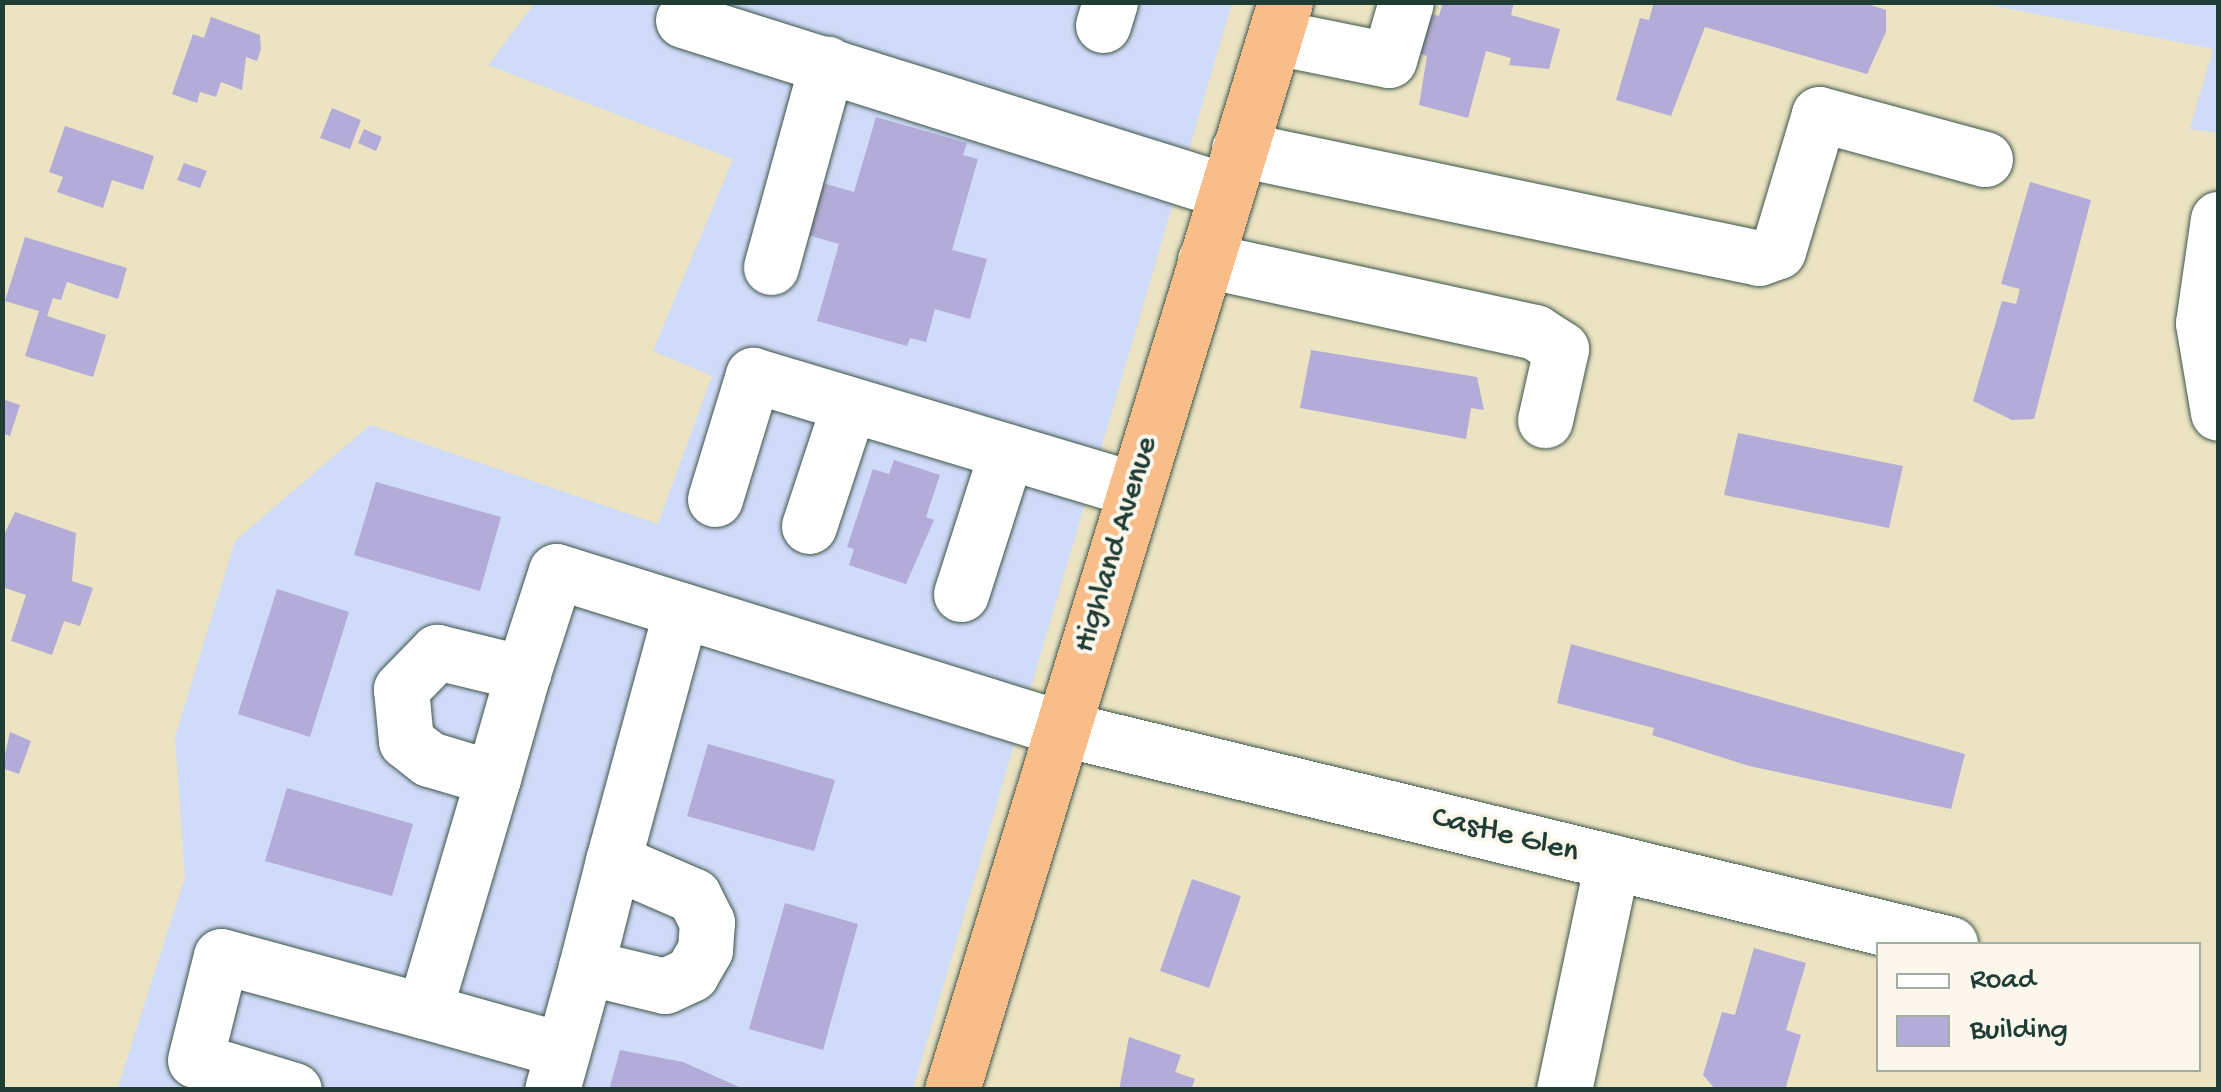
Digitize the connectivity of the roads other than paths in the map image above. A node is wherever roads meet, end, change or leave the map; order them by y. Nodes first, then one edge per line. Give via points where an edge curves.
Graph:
1 (1406, 2) edge
2 (682, 20) dead end
3 (1280, 20) edge
4 (828, 64) junction
5 (1986, 159) dead end
6 (1233, 170) junction
7 (2218, 219) edge
8 (1205, 260) junction
9 (771, 266) dead end
10 (849, 405) junction
11 (2218, 413) edge
12 (1545, 420) dead end
13 (1007, 451) junction
14 (1134, 489) junction
15 (714, 500) dead end
16 (809, 526) dead end
17 (961, 594) dead end
18 (681, 610) junction
19 (523, 673) junction
20 (1060, 728) junction
21 (493, 778) junction
22 (614, 861) junction
23 (1612, 862) junction
24 (1942, 942) edge
25 (586, 967) junction
26 (424, 1012) junction
27 (558, 1070) edge
28 (294, 1090) edge
29 (952, 1090) edge
30 (1564, 1090) edge

1 - 3 street via 1388,60
2 - 4 street
3 - 6 highway, Highland Avenue
4 - 6 street
4 - 9 street
5 - 6 street via 1820,114 1778,251 1759,258
6 - 8 highway, Highland Avenue
7 - 11 street via 2203,324
8 - 12 street via 1536,332 1561,350
8 - 14 highway, Highland Avenue
10 - 13 street
10 - 15 street via 753,375
10 - 16 street
13 - 14 street
13 - 17 street
14 - 20 highway, Highland Avenue
18 - 19 street, Castle Glen via 556,572
18 - 20 street, Castle Glen
18 - 22 street
19 - 21 street
19 - 21 street via 437,652 401,689 406,741 428,759
20 - 23 street, Castle Glen
20 - 29 highway, Highland Avenue
21 - 26 street
22 - 25 street
22 - 25 street via 694,896 707,922 705,950 691,974 665,986
23 - 24 street, Castle Glen
23 - 30 street
25 - 27 street
26 - 27 street
26 - 28 street via 222,956 195,1060

